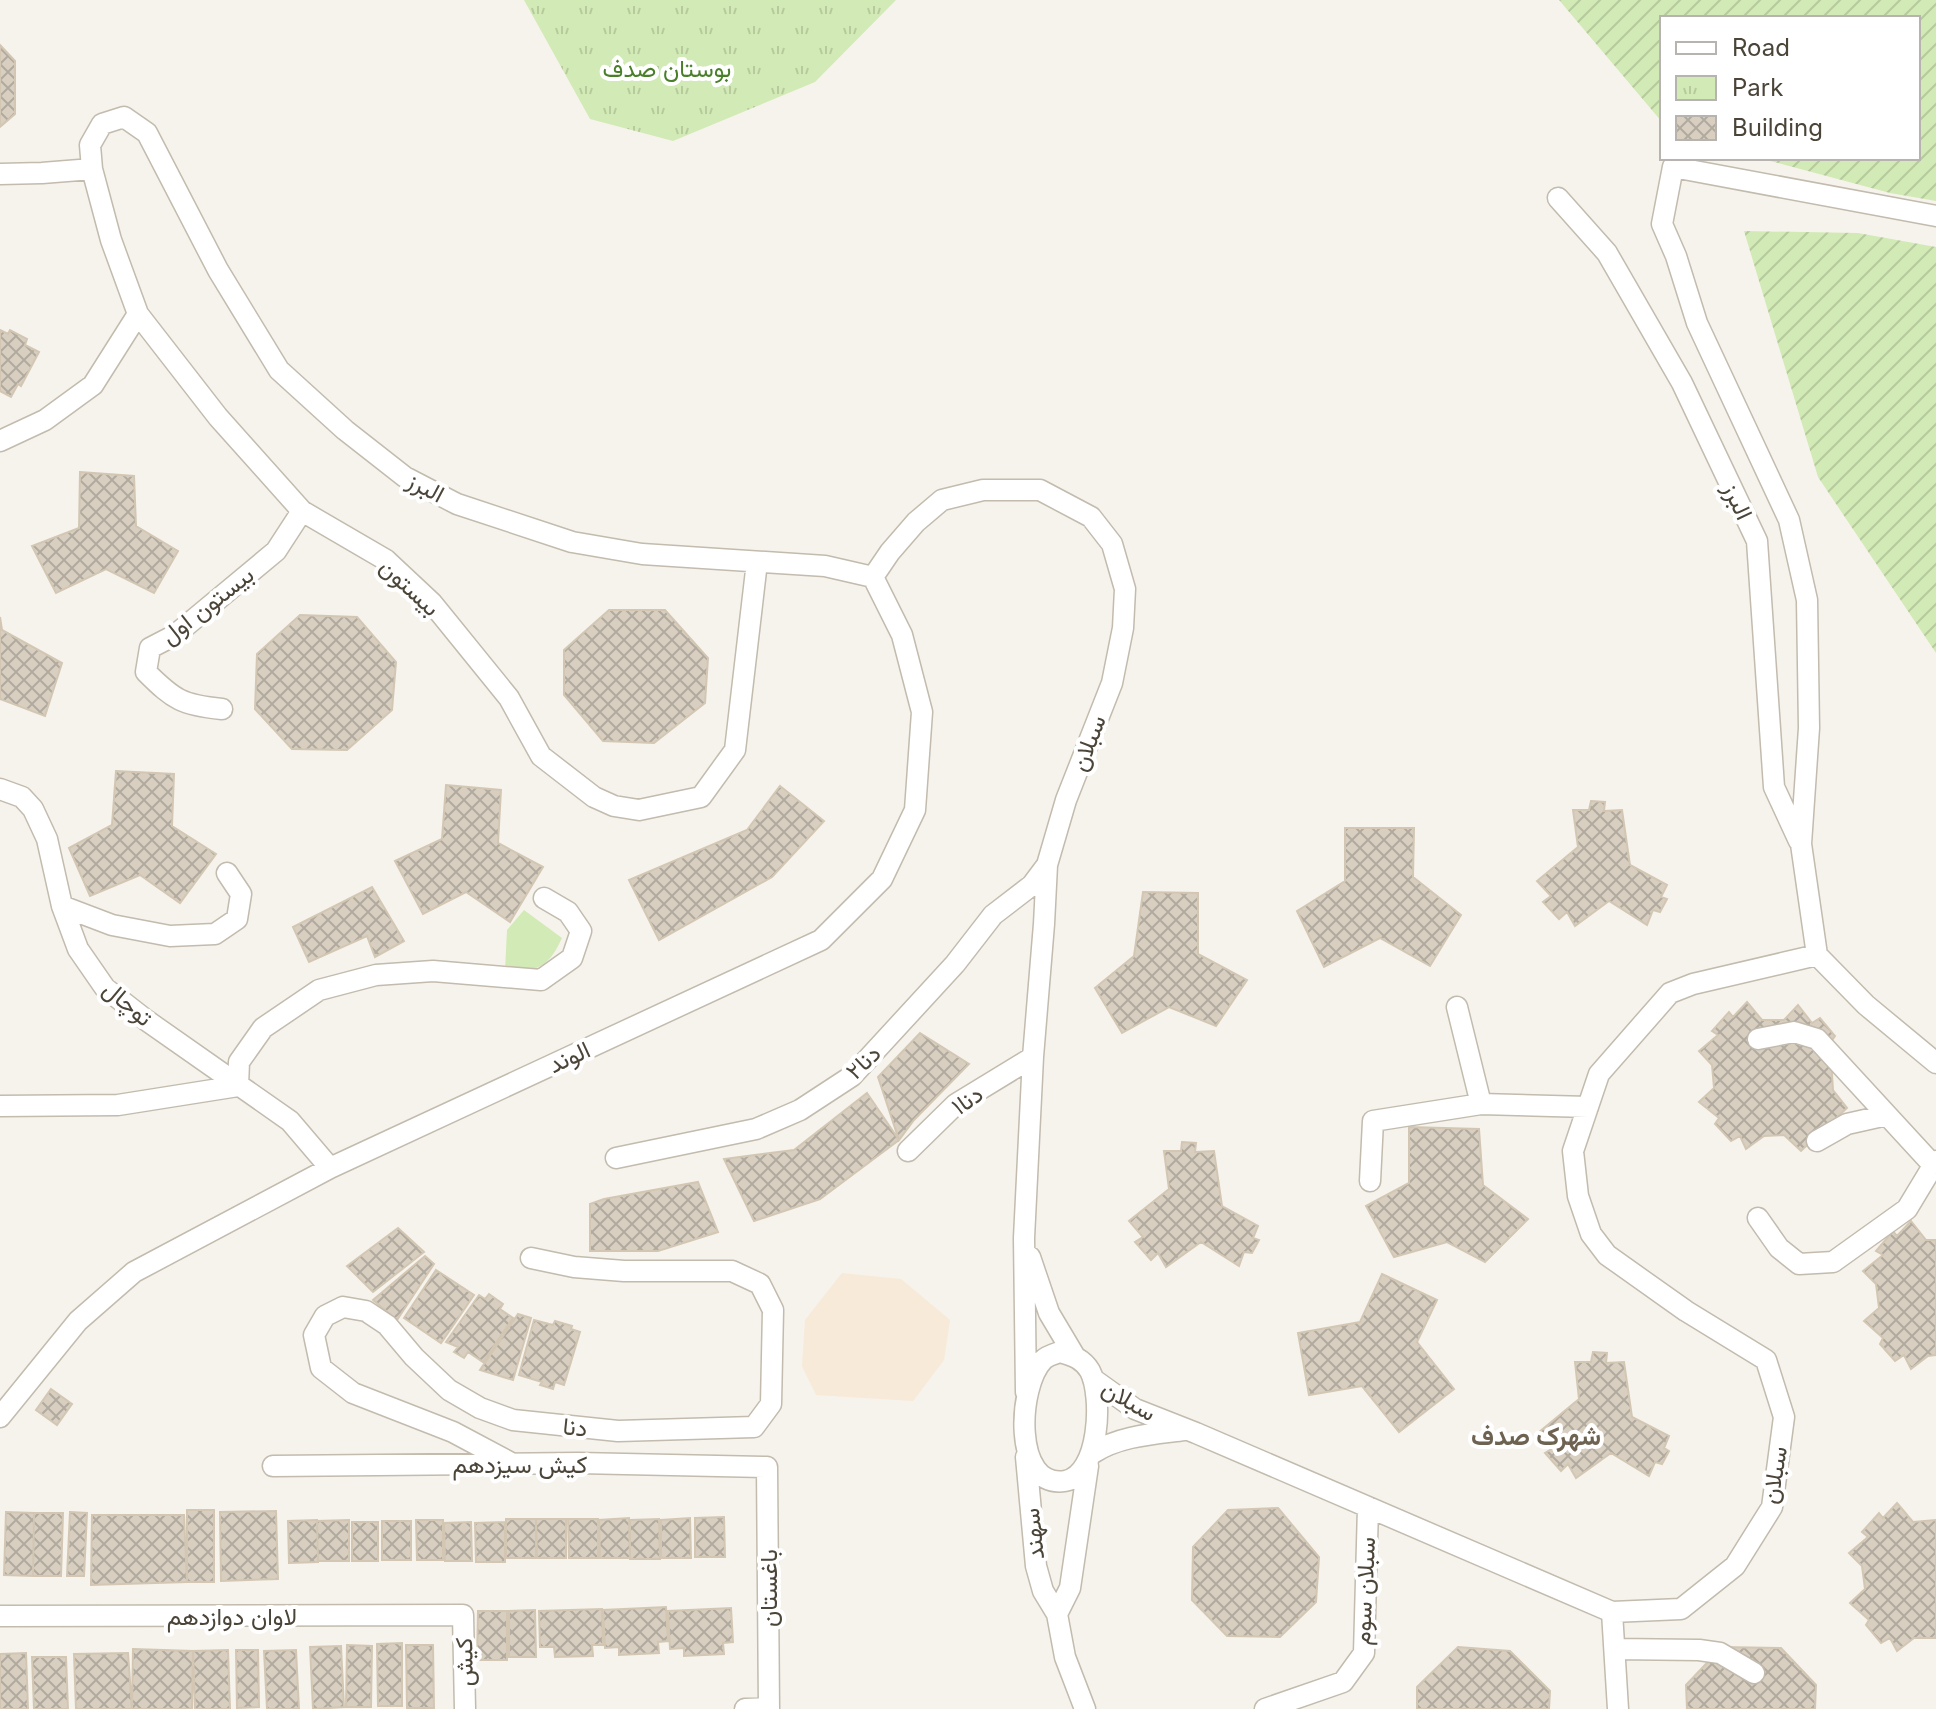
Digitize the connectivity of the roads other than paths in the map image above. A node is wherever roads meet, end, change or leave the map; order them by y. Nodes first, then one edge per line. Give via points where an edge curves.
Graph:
1 (147, 133) joint
2 (92, 169) junction
3 (0, 174) edge
4 (1558, 198) dead end
5 (1936, 216) edge
6 (138, 314) junction
7 (0, 441) edge
8 (302, 511) junction
9 (757, 562) junction
10 (873, 577) junction
11 (222, 709) dead end
12 (0, 789) edge
13 (1801, 844) junction
14 (1047, 865) junction
15 (227, 873) dead end
16 (544, 898) dead end
17 (62, 906) junction
18 (1817, 955) junction
19 (1457, 1007) dead end
20 (1758, 1039) dead end
21 (1033, 1057) junction
22 (1936, 1063) edge
23 (238, 1086) junction
24 (1481, 1104) junction
25 (0, 1106) edge
26 (1588, 1107) junction
27 (1887, 1115) junction
28 (1817, 1141) dead end
29 (908, 1151) dead end
30 (616, 1158) dead end
31 (1934, 1163) edge
32 (330, 1168) junction
33 (1370, 1181) dead end
34 (1758, 1218) dead end
35 (1024, 1238) junction
36 (531, 1258) dead end
37 (1074, 1355) junction
38 (1093, 1379) junction
39 (1026, 1392) junction
40 (0, 1417) edge
41 (1188, 1430) junction
42 (1026, 1449) junction
43 (1090, 1459) junction
44 (513, 1464) junction
45 (273, 1466) dead end
46 (767, 1467) joint
47 (1368, 1507) junction
48 (1612, 1612) junction
49 (1057, 1614) junction
50 (463, 1615) joint
51 (0, 1616) edge
52 (1616, 1649) junction
53 (1754, 1673) dead end
54 (465, 1709) edge
55 (745, 1709) edge
56 (769, 1709) edge
57 (1085, 1709) edge
58 (1265, 1709) edge
59 (1618, 1709) edge

1 - 2 street, بیستون via 124,117 102,124 90,145
1 - 9 street, البرز via 218,270 279,370 405,477 457,504 572,542 642,554
2 - 3 street
2 - 6 street, بیستون
4 - 13 street, البرز via 1607,253 1682,383 1757,541 1774,787
5 - 13 street via 1673,167 1662,224 1697,323 1789,520 1807,600 1809,728
6 - 7 street via 93,385 45,420
6 - 8 street, بیستون via 218,417
8 - 9 street, بیستون via 386,560 432,603 509,698 541,756 594,797 639,810 701,797 735,750
8 - 11 street, بیستون اول via 276,551 175,635 150,648 146,672 171,697
9 - 10 street, البرز via 825,566
10 - 14 street, سبلان via 916,522 942,500 983,490 1040,490 1091,517 1112,544 1125,589 1112,683
10 - 32 street, الوند via 902,635 922,712 915,810 882,879 821,940
12 - 17 street, توچال via 22,797 33,809 47,839
13 - 18 street
14 - 21 street, سبلان
14 - 30 street, دنا۲ via 1032,885 993,915 852,1076 800,1110 756,1129
15 - 17 street via 241,894 237,919 215,934 170,936 112,925
16 - 23 street via 568,912 581,931 572,958 541,980 433,971 376,975 319,990 263,1028 239,1062
17 - 23 street, توچال via 78,949 105,988
18 - 22 street via 1866,1005
18 - 26 street, سبلان via 1670,993 1599,1074
19 - 24 street
20 - 27 street via 1794,1032 1817,1039
21 - 29 street, دنا۱ via 956,1104
21 - 35 street, سبلان
23 - 25 street via 118,1105
23 - 32 street, توچال via 290,1121
24 - 26 street
24 - 33 street via 1373,1121
26 - 48 street, سبلان via 1573,1151 1578,1196 1591,1234 1607,1255 1766,1360 1784,1417 1772,1507 1735,1566 1681,1609
27 - 28 street via 1847,1124
27 - 31 street
31 - 34 street via 1907,1209 1833,1262 1799,1264 1779,1248
32 - 40 street, الوند via 134,1272 78,1321
35 - 37 street, سبلان via 1049,1313
35 - 39 street, سبلان
36 - 44 street, دنا via 611,1270 732,1271 760,1284 773,1310 771,1404 754,1427 618,1431 513,1420 449,1390 387,1325 366,1311 343,1307 325,1316 314,1335 321,1368 353,1393 453,1432
37 - 38 street
37 - 39 street via 1060,1352 1044,1358
38 - 41 street, سبلان via 1135,1409
38 - 43 street via 1096,1409
39 - 42 street
41 - 43 street via 1103,1446
41 - 47 street, سبلان
42 - 43 street via 1037,1471 1049,1479 1065,1481 1080,1474
42 - 49 street, سهند via 1036,1566
43 - 49 street, سهند via 1070,1588
44 - 45 street, کیش سیزدهم
44 - 46 street, کیش سیزدهم
46 - 56 street, باغستان
47 - 48 street, سبلان
47 - 58 street, سبلان سوم via 1364,1653 1343,1682
48 - 52 street
49 - 57 street, سهند via 1065,1657
50 - 51 street, لاوان دوازدهم
50 - 54 street, کیش
52 - 53 street via 1720,1653
52 - 59 street
55 - 56 street

